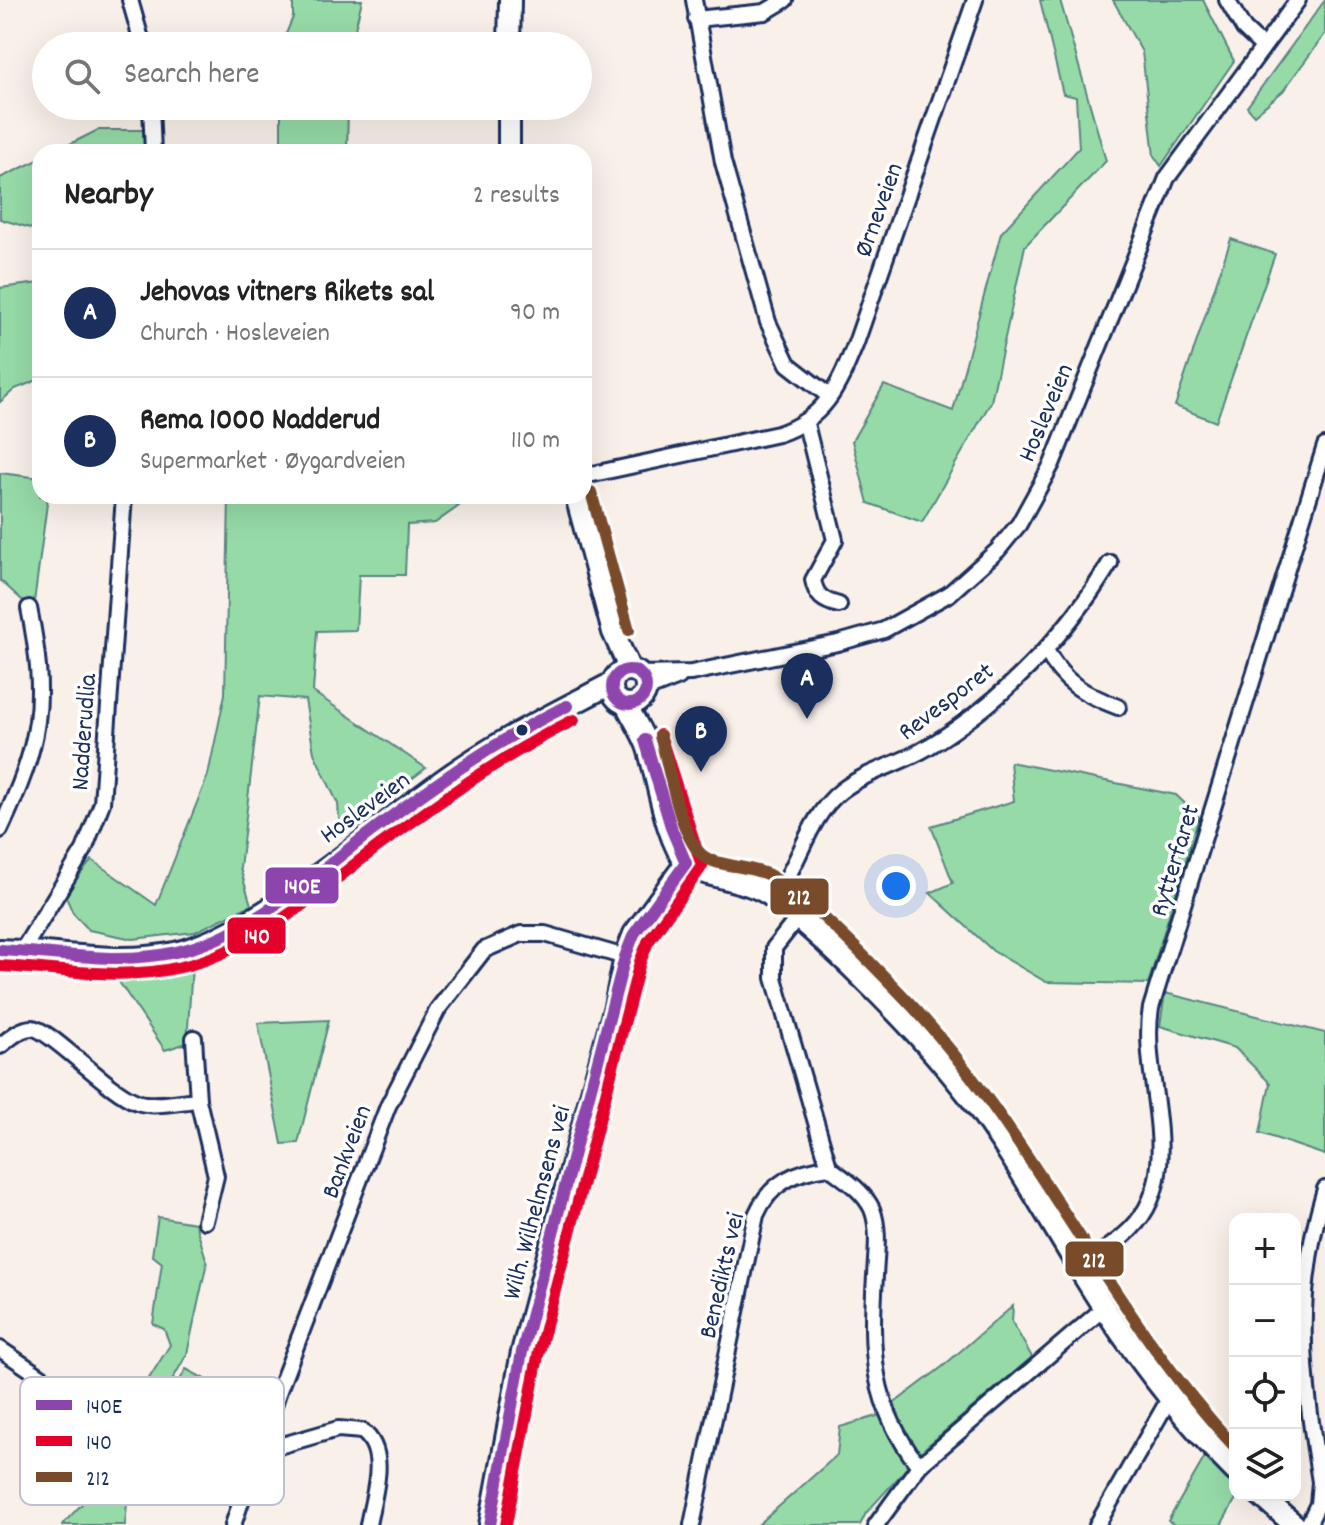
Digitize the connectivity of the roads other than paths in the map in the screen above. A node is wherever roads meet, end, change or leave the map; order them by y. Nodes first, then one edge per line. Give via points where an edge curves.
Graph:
1 (130, 0) edge
2 (510, 0) edge
3 (694, 0) edge
4 (785, 0) edge
5 (975, 0) edge
6 (1227, 0) edge
7 (1298, 0) edge
8 (696, 19) junction
9 (139, 32) edge
10 (509, 32) edge
11 (1262, 46) junction
12 (152, 120) edge
13 (509, 120) edge
14 (153, 144) edge
15 (509, 144) edge
16 (829, 396) junction
17 (806, 424) junction
18 (1325, 446) edge
19 (592, 474) edge
20 (123, 504) edge
21 (578, 504) edge
22 (1110, 563) dead end
23 (839, 605) dead end
24 (29, 608) dead end
25 (1046, 650) junction
26 (628, 688) junction
27 (1118, 707) dead end
28 (0, 830) edge
29 (691, 867) junction
30 (774, 898) junction
31 (796, 920) junction
32 (0, 950) edge
33 (22, 951) junction
34 (625, 957) junction
35 (194, 1038) dead end
36 (0, 1046) edge
37 (198, 1100) junction
38 (829, 1167) junction
39 (1325, 1189) edge
40 (205, 1221) dead end
41 (1081, 1267) junction
42 (1104, 1308) junction
43 (0, 1349) edge
44 (42, 1377) edge
45 (284, 1384) edge
46 (1169, 1399) junction
47 (284, 1445) edge
48 (1229, 1464) edge
49 (919, 1466) junction
50 (1267, 1501) edge
51 (240, 1505) edge
52 (233, 1525) edge
53 (368, 1525) edge
54 (490, 1525) edge
55 (692, 1525) edge
56 (876, 1525) edge
57 (1097, 1525) edge
58 (1295, 1525) edge
59 (1308, 1525) edge

1 - 9 street
2 - 10 street
3 - 8 street
4 - 8 street via 765,12
5 - 16 street, Ørneveien via 856,343
6 - 11 street via 1244,29
7 - 11 street, Hosleveien
8 - 16 street via 723,162 768,322 788,364
11 - 26 street, Hosleveien via 1167,178 1052,464 998,550 949,594 884,630
12 - 14 street
13 - 15 street
16 - 17 street, Ørneveien
17 - 19 street
17 - 23 street via 835,540 813,580 816,594
18 - 41 street, Rytterfaret via 1151,1008 1147,1030 1160,1156 1154,1189 1131,1229
20 - 33 street, Nadderudlia via 102,803 84,850
21 - 26 street
22 - 25 street, Revesporet
24 - 28 street via 42,678 41,706 26,771
25 - 27 street via 1054,667 1077,689
25 - 30 street, Revesporet via 945,737 842,790 813,826
26 - 29 street via 672,830
26 - 33 street, Hosleveien via 567,706 472,759 275,902 206,943 140,957
29 - 30 street via 744,880
29 - 34 street, Wilh. Wilhelmsens vei via 634,934
30 - 31 street
31 - 38 street via 774,948 774,978
31 - 41 street via 888,1005 969,1096
32 - 33 street, Hosleveien
34 - 45 street, Bankveien via 533,933 484,950 466,969 403,1071
34 - 54 street, Wilh. Wilhelmsens vei via 522,1352
35 - 37 street
36 - 37 street via 33,1028 47,1033 82,1067 138,1103
37 - 40 street via 216,1176
38 - 49 street via 862,1193 876,1220 871,1357 887,1413
38 - 55 street, Benedikts vei via 793,1174 763,1200 756,1215
39 - 59 street via 1308,1259 1301,1333 1320,1482
41 - 42 street
42 - 46 street
42 - 49 street
43 - 44 street
46 - 48 street
46 - 57 street
47 - 53 street via 338,1429 362,1431 377,1447 378,1459
49 - 56 street
50 - 58 street
51 - 52 street, Bankveien

